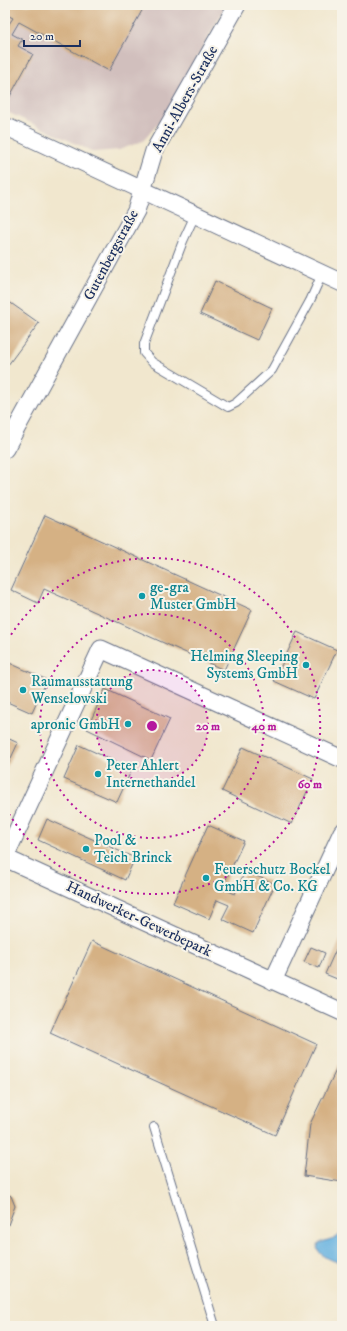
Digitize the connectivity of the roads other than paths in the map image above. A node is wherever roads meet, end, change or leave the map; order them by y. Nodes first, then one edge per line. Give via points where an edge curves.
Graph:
1 (237, 5) edge
2 (5, 126) edge
3 (142, 189) junction
4 (195, 215) junction
5 (322, 274) junction
6 (342, 283) edge
7 (5, 449) edge
8 (342, 759) edge
9 (342, 832) edge
10 (5, 857) edge
11 (273, 981) junction
12 (342, 1012) edge
13 (154, 1127) dead end
14 (215, 1326) edge

1 - 3 street, Anni-Albers-Straße via 154,151
2 - 3 street
3 - 4 street
3 - 7 street, Gutenbergstraße via 136,211
4 - 5 street
4 - 5 lane via 144,344 144,353 152,362 228,406 236,403 272,370
5 - 6 street
8 - 10 street, Handwerker-Gewerbepark via 101,649
9 - 11 street
10 - 11 street, Handwerker-Gewerbepark
11 - 12 street, Handwerker-Gewerbepark
13 - 14 lane

